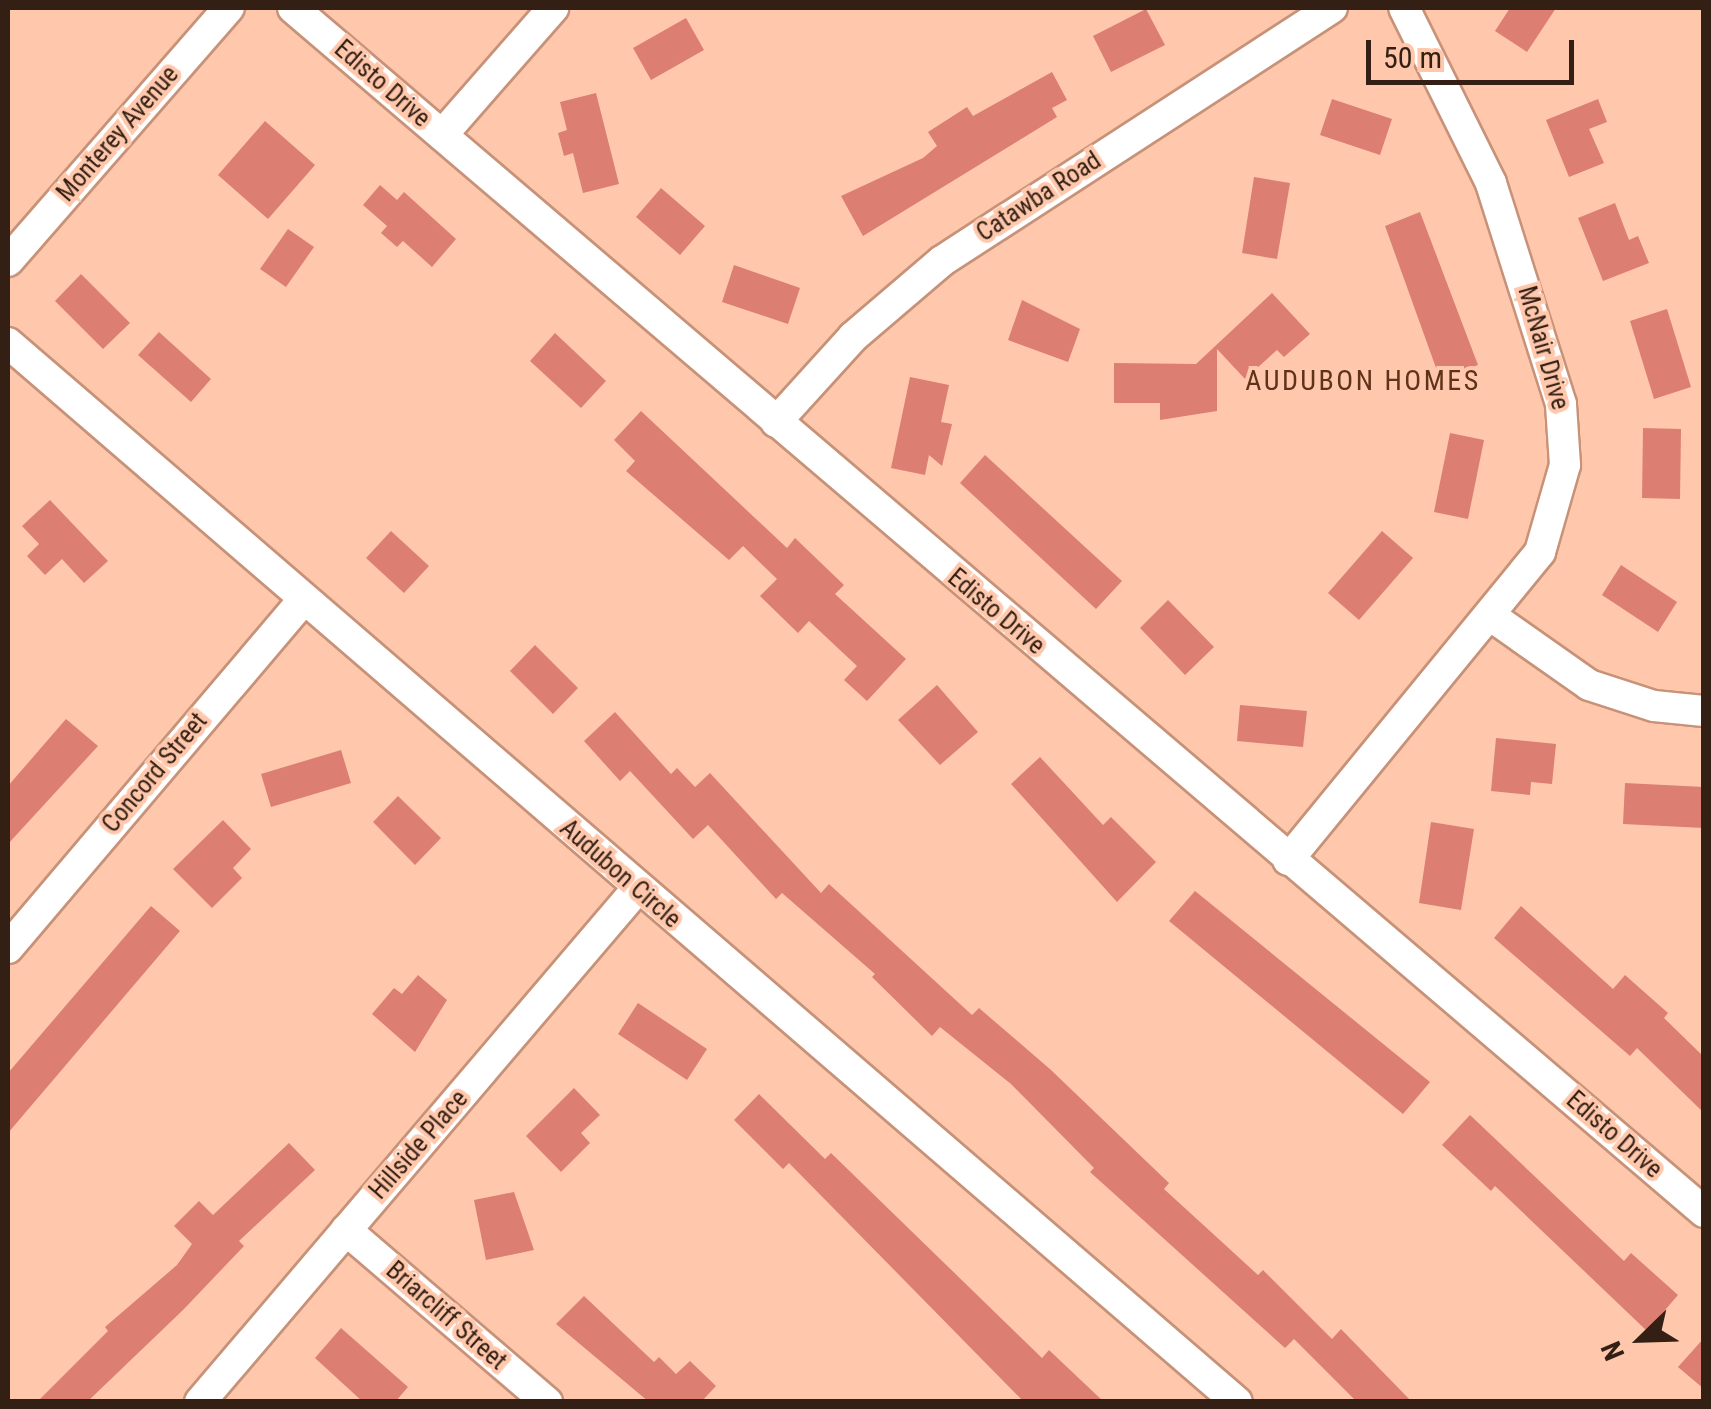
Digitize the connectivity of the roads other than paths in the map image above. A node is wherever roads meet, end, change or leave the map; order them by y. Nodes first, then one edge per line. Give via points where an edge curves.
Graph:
1 (230, 8) edge
2 (293, 8) edge
3 (553, 8) edge
4 (1332, 8) edge
5 (1404, 8) edge
6 (442, 136) junction
7 (8, 261) edge
8 (8, 343) edge
9 (776, 422) junction
10 (304, 600) junction
11 (1491, 616) junction
12 (1704, 711) edge
13 (1288, 860) junction
14 (638, 889) junction
15 (8, 948) edge
16 (1704, 1212) edge
17 (346, 1230) junction
18 (200, 1402) edge
19 (547, 1402) edge
20 (1237, 1402) edge

1 - 7 street, Monterey Avenue
2 - 6 street, Edisto Drive
3 - 6 street
4 - 9 street, Catawba Road via 942,261 852,336
5 - 11 street, McNair Drive via 1455,99 1491,183 1562,404 1566,465 1552,525
6 - 9 street, Edisto Drive
8 - 10 street, Audubon Circle
9 - 13 street, Edisto Drive
10 - 14 street, Audubon Circle
10 - 15 street, Concord Street
11 - 12 street via 1589,685 1654,706
11 - 13 street, McNair Drive
13 - 16 street, Edisto Drive
14 - 17 street, Hillside Place
14 - 20 street, Audubon Circle
17 - 18 street, Hillside Place
17 - 19 street, Briarcliff Street

